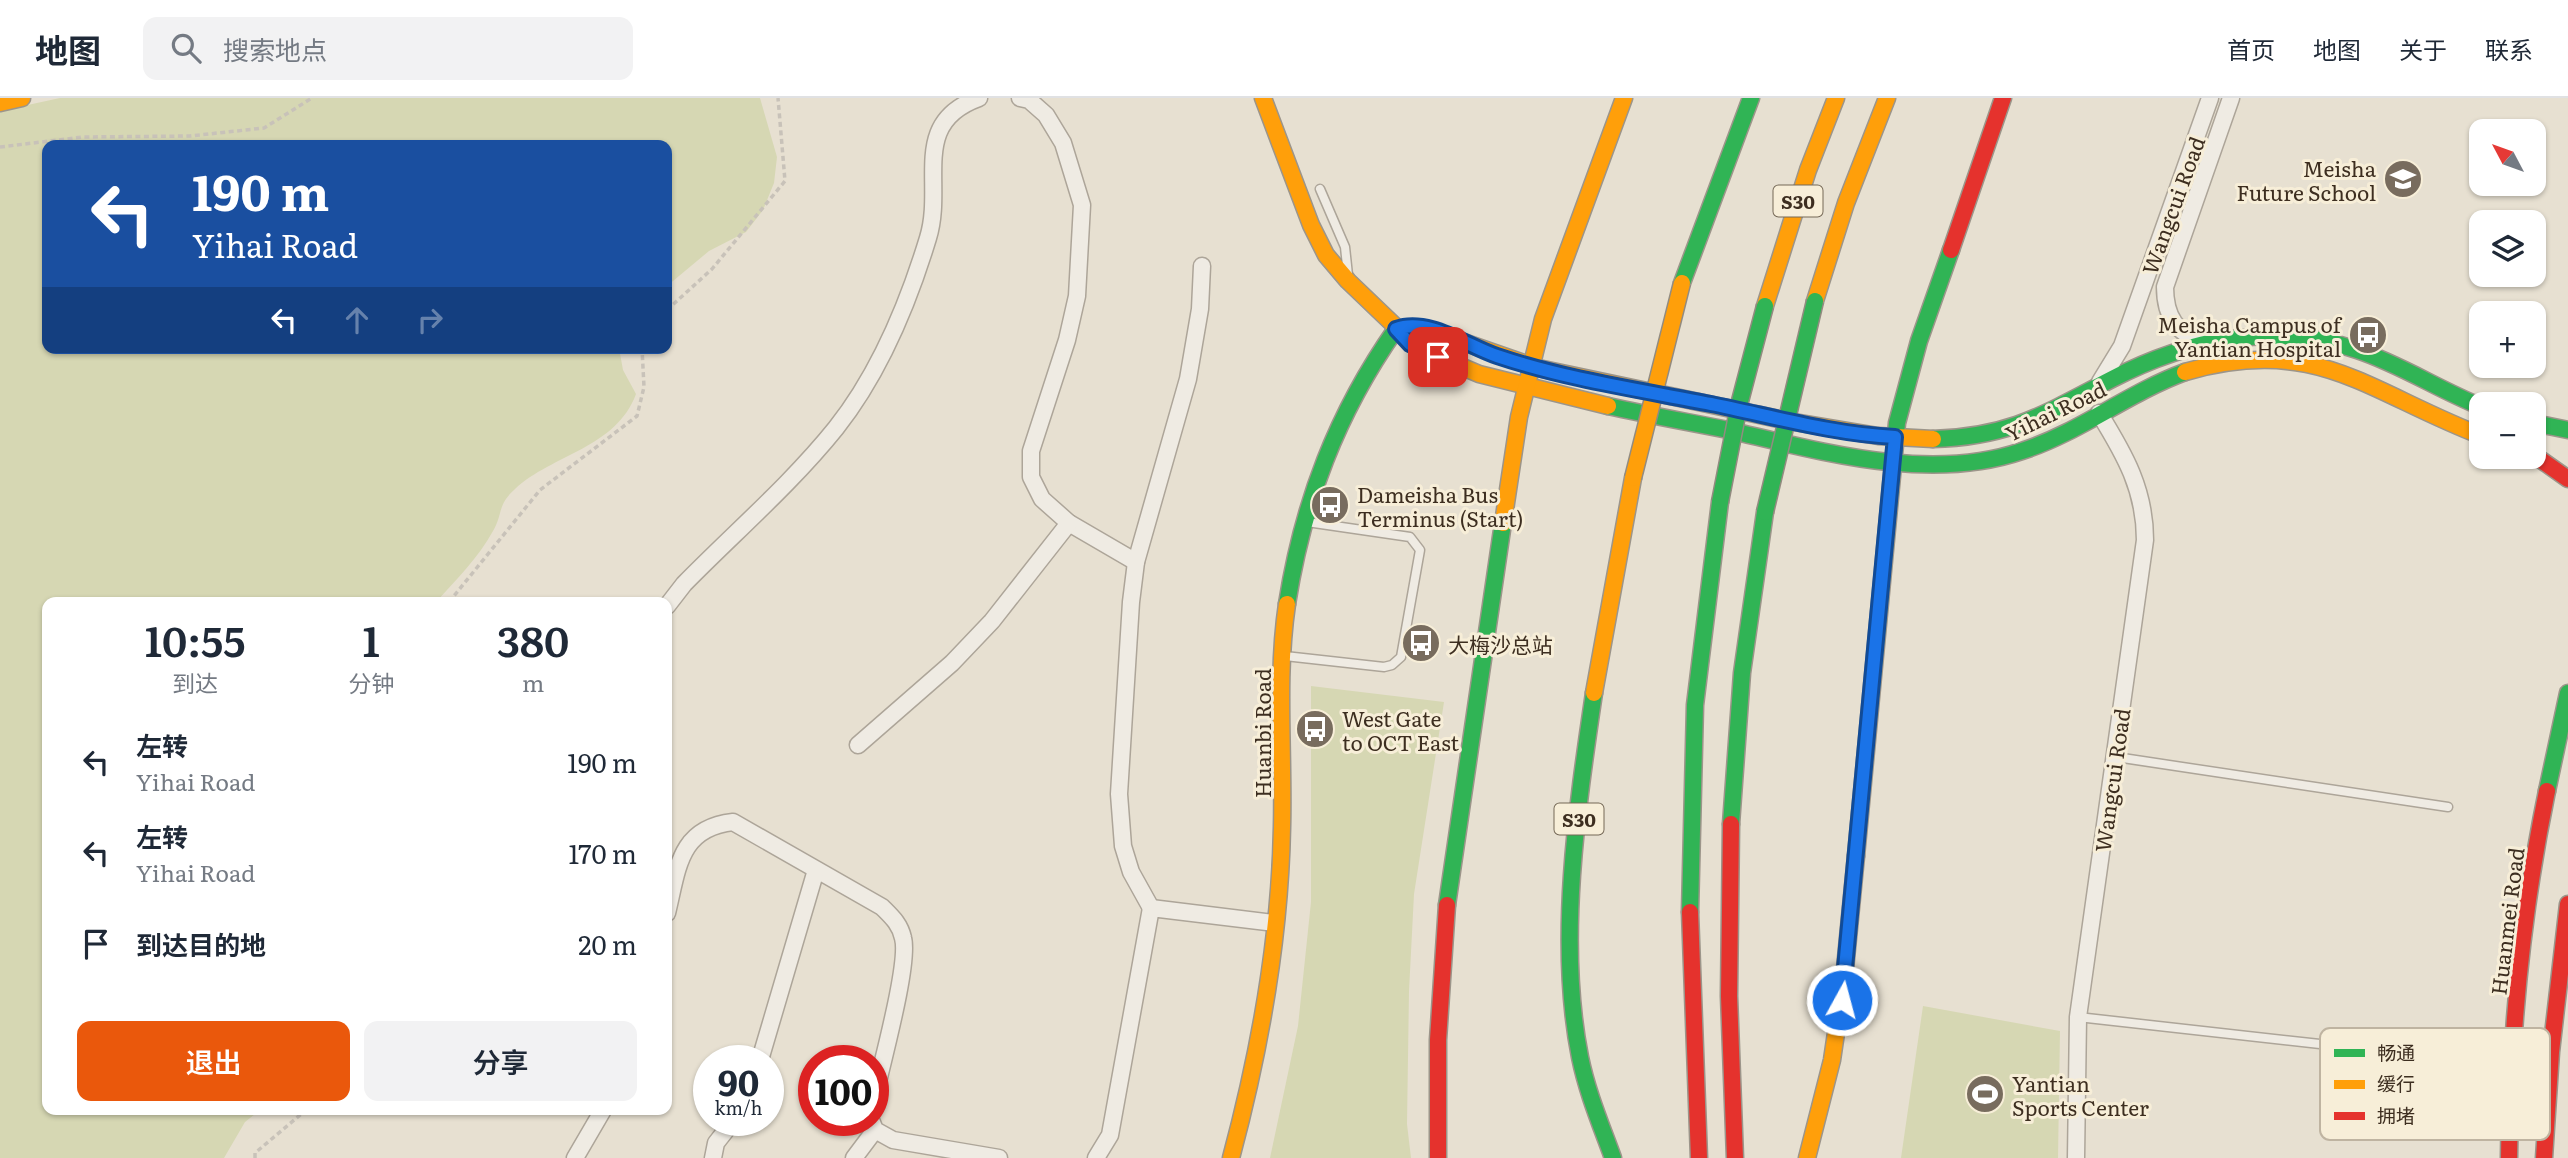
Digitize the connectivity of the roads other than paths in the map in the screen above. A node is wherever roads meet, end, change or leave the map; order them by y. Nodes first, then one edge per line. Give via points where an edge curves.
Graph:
1 (22, 98) edge
2 (979, 98) edge
3 (1020, 98) edge
4 (1263, 98) edge
5 (1625, 98) edge
6 (1751, 98) edge
7 (1836, 98) edge
8 (1887, 98) edge
9 (2003, 98) edge
10 (2210, 98) edge
11 (2231, 98) edge
12 (0, 103) edge
13 (1320, 189) dead end
14 (1202, 266) dead end
15 (1348, 281) junction
16 (1396, 329) junction
17 (2204, 342) junction
18 (1530, 366) junction
19 (2096, 387) junction
20 (1525, 388) junction
21 (2469, 401) edge
22 (2099, 414) junction
23 (2546, 425) edge
24 (2469, 430) edge
25 (2568, 430) edge
26 (1895, 437) junction
27 (2546, 456) edge
28 (2568, 459) edge
29 (1892, 461) junction
30 (2546, 463) edge
31 (2568, 480) edge
32 (1303, 522) junction
33 (1069, 523) junction
34 (1136, 562) junction
35 (672, 600) edge
36 (1282, 655) junction
37 (2568, 693) edge
38 (858, 745) dead end
39 (2116, 757) junction
40 (2448, 807) dead end
41 (816, 870) junction
42 (672, 893) edge
43 (2568, 904) edge
44 (1151, 908) junction
45 (1274, 923) junction
46 (2078, 1017) junction
47 (2514, 1028) edge
48 (2320, 1044) edge
49 (764, 1045) edge
50 (885, 1045) edge
51 (2550, 1067) edge
52 (600, 1115) edge
53 (721, 1136) edge
54 (867, 1136) edge
55 (888, 1136) edge
56 (2510, 1140) edge
57 (2545, 1140) edge
58 (575, 1158) edge
59 (713, 1158) edge
60 (854, 1158) edge
61 (999, 1158) edge
62 (1096, 1158) edge
63 (1231, 1158) edge
64 (1438, 1158) edge
65 (1613, 1158) edge
66 (1699, 1158) edge
67 (1735, 1158) edge
68 (1807, 1158) edge
69 (2076, 1158) edge
70 (2509, 1158) edge
71 (2544, 1158) edge

1 - 12 main road
2 - 35 street via 957,106 936,132 928,237 907,297 858,396 811,457
3 - 33 street via 1046,115 1063,143 1082,205 1077,296 1031,451 1031,477 1042,499
4 - 15 main road via 1311,225 1326,255
5 - 18 main road via 1553,290
6 - 65 main road, S30, bridge via 1682,283 1633,478 1602,629 1584,751 1570,965 1580,1058
7 - 66 main road, S30, bridge via 1765,306 1739,405 1703,617 1693,747 1690,889
8 - 67 main road, bridge via 1846,203 1815,301 1765,512 1741,660 1732,776 1729,994
9 - 26 main road via 1919,341
10 - 19 street, Wangcui Road via 2122,346
11 - 17 street, Wangcui Road via 2165,288 2175,326
13 - 15 lane via 1348,257
14 - 34 street via 1188,379
15 - 16 main road
16 - 18 main road, Yihai Road via 1423,327
16 - 20 main road, Yihai Road via 1418,348
16 - 32 main road, Huanbi Road via 1345,412 1324,457
17 - 19 main road, Yihai Road via 2163,354
17 - 21 main road, Yihai Road via 2266,336 2333,342 2381,357
18 - 20 main road
18 - 26 main road, Yihai Road via 1837,430
19 - 26 main road, Yihai Road via 2005,430 1953,437
20 - 29 main road, Yihai Road
20 - 64 main road via 1450,863 1439,1027
22 - 24 main road, Yihai Road via 2185,371 2228,361 2275,359 2330,368
22 - 29 main road, Yihai Road via 2009,456 1953,463
22 - 39 street, Wangcui Road via 2136,477 2145,522
23 - 25 main road
26 - 29 main road
27 - 28 main road
29 - 68 main road via 1844,979 1832,1060
30 - 31 main road
32 - 36 main road, Huanbi Road
32 - 36 lane via 1410,537 1420,550 1401,657 1396,663 1384,667
33 - 34 street
33 - 38 street via 952,663
34 - 44 street via 1119,794 1123,846
36 - 45 main road, Huanbi Road via 1282,828
37 - 47 main road, Huanmei Road via 2526,910
39 - 40 lane
39 - 46 street, Wangcui Road
41 - 42 street via 733,822 712,824 693,838 680,860
41 - 49 street
41 - 50 street via 882,907 897,921 904,940 902,968
43 - 51 main road
44 - 45 street
44 - 62 street via 1110,1135
45 - 63 main road, Huanbi Road via 1256,1050
46 - 48 lane
46 - 69 street, Wangcui Road
52 - 58 street
53 - 59 street
54 - 60 street
55 - 61 street
56 - 70 main road, Huanmei Road
57 - 71 main road

